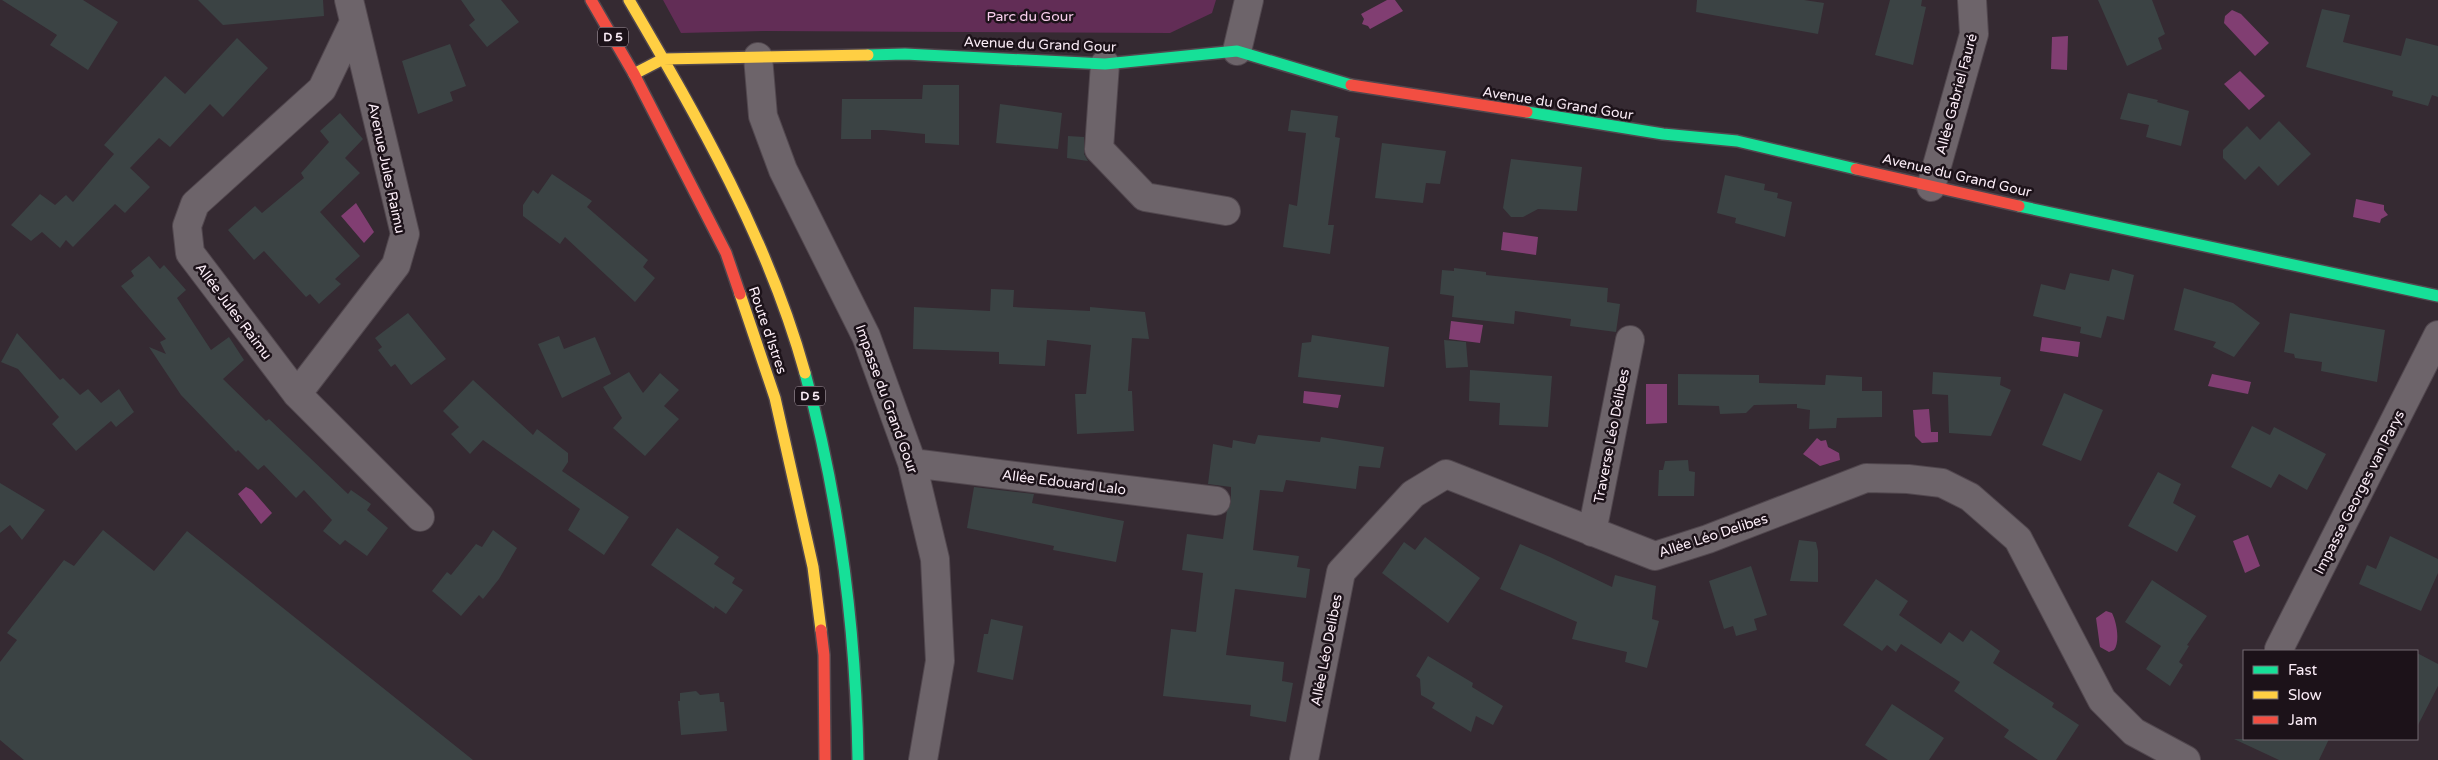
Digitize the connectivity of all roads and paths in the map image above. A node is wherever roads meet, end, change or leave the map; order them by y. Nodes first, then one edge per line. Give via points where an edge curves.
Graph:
1 (591, 0) edge
2 (629, 0) edge
3 (1249, 0) edge
4 (1972, 0) edge
5 (351, 11) edge
6 (1237, 51) junction
7 (758, 56) junction
8 (663, 59) junction
9 (1105, 64) junction
10 (634, 74) junction
11 (1931, 186) junction
12 (1226, 211) dead end
13 (2438, 296) edge
14 (2438, 335) edge
15 (1630, 340) dead end
16 (297, 394) junction
17 (912, 463) junction
18 (1216, 501) dead end
19 (420, 517) dead end
20 (1592, 532) junction
21 (2279, 649) dead end
22 (825, 760) edge
23 (858, 760) edge
24 (923, 760) edge
25 (1304, 760) edge
26 (2186, 760) edge

1 - 10 street, Route d'Istres / D 5
2 - 8 street, Route d'Istres / D 5
3 - 6 street
4 - 11 street, Allée Gabriel Fauré via 1974,34
5 - 16 street, Avenue Jules Raimu via 405,234 396,264
5 - 16 street, Allée Jules Raimu via 322,89 195,204 187,226 190,253
6 - 9 street, Avenue du Grand Gour
6 - 11 street, Avenue du Grand Gour via 1341,83 1663,134 1737,140
7 - 8 street, Avenue du Grand Gour
7 - 9 street, Avenue du Grand Gour via 906,54
7 - 17 street, Impasse du Grand Gour via 763,116 783,170 866,336
8 - 10 street
8 - 23 street, Route d'Istres / D 5 via 755,232 806,380 826,456 850,592
9 - 12 street via 1099,149 1145,197
10 - 22 street, Route d'Istres / D 5 via 726,253 775,398 813,567 824,655
11 - 13 street, Avenue du Grand Gour
14 - 21 street, Impasse Georges van Parys
15 - 20 street, Traverse Léo Délibes
16 - 19 street, Allée Jules Raimu
17 - 18 street, Allée Edouard Lalo
17 - 24 street, Impasse du Grand Gour via 935,559 940,661
20 - 25 street, Allée Léo Delibes via 1446,474 1412,494 1341,572
20 - 26 street, Allée Léo Delibes via 1655,556 1708,540 1866,478 1942,483 1970,497 2018,539 2102,700 2134,732

